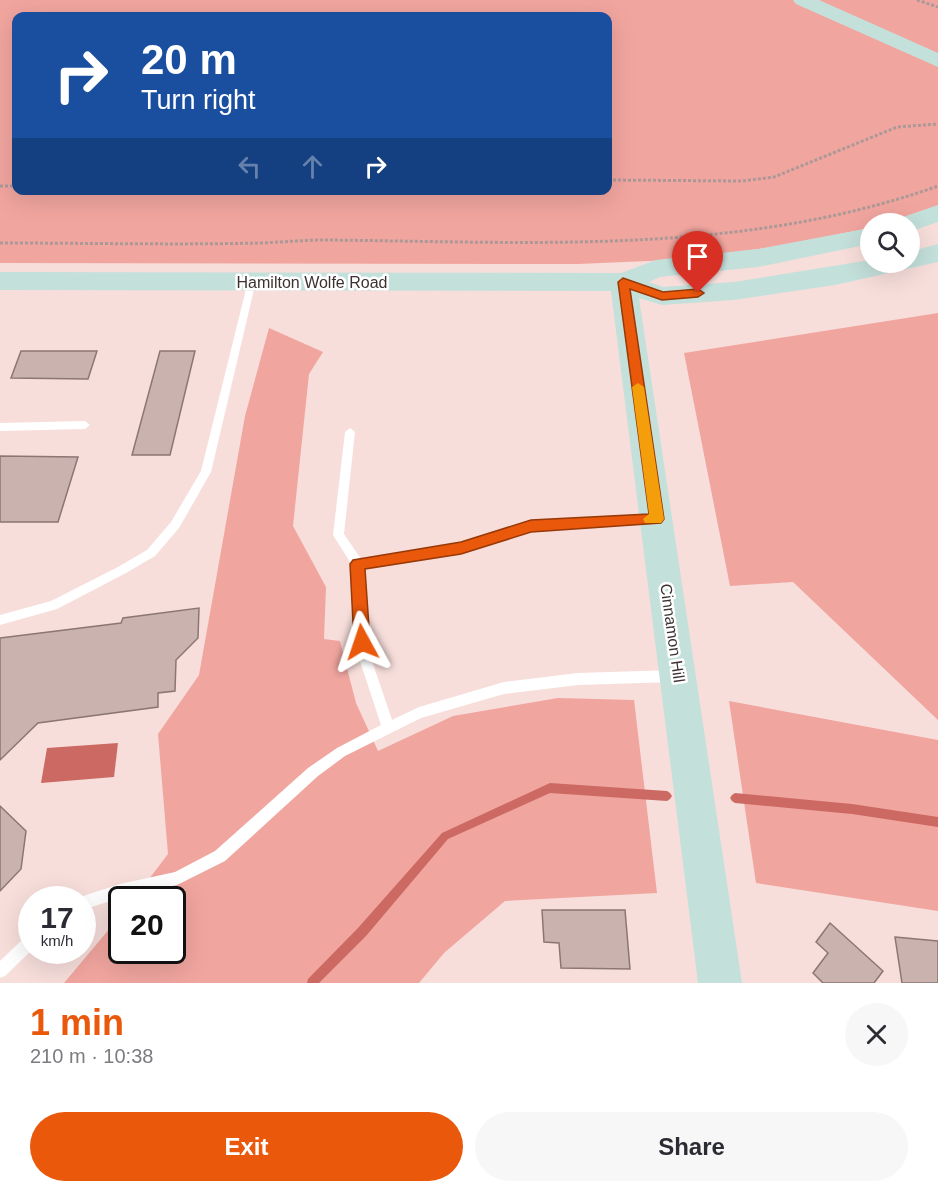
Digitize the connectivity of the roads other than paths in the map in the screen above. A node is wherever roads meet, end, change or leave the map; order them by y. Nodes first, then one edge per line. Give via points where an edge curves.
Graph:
1 (803, 0) edge
2 (847, 0) edge
3 (898, 21) dead end
4 (938, 61) edge
5 (938, 213) edge
6 (920, 220) edge
7 (860, 238) edge
8 (938, 253) edge
9 (920, 258) edge
10 (860, 271) edge
11 (252, 281) junction
12 (0, 282) edge
13 (623, 282) junction
14 (85, 425) dead end
15 (0, 427) edge
16 (350, 432) dead end
17 (657, 519) junction
18 (358, 564) junction
19 (0, 620) edge
20 (679, 675) junction
21 (388, 727) junction
22 (96, 899) edge
23 (18, 954) edge
24 (0, 971) edge
25 (720, 983) edge

1 - 4 street
2 - 3 street
5 - 6 street
7 - 13 street, Hamilton Wolfe Road via 758,258 656,270
8 - 9 street
10 - 13 street, Hamilton Wolfe Road via 724,292 662,296
11 - 12 street, Hamilton Wolfe Road
11 - 13 street, Hamilton Wolfe Road
11 - 19 lane via 206,472 175,525 151,553 122,570 53,605
13 - 17 street, Cinnamon Hill
14 - 15 lane
16 - 18 lane via 338,535
17 - 18 lane via 531,526 461,548
17 - 20 street, Cinnamon Hill
18 - 21 lane via 364,655
20 - 21 lane via 578,679 504,688 419,713
20 - 25 street, Cinnamon Hill
21 - 22 lane via 313,772 220,856 177,878
23 - 24 lane

